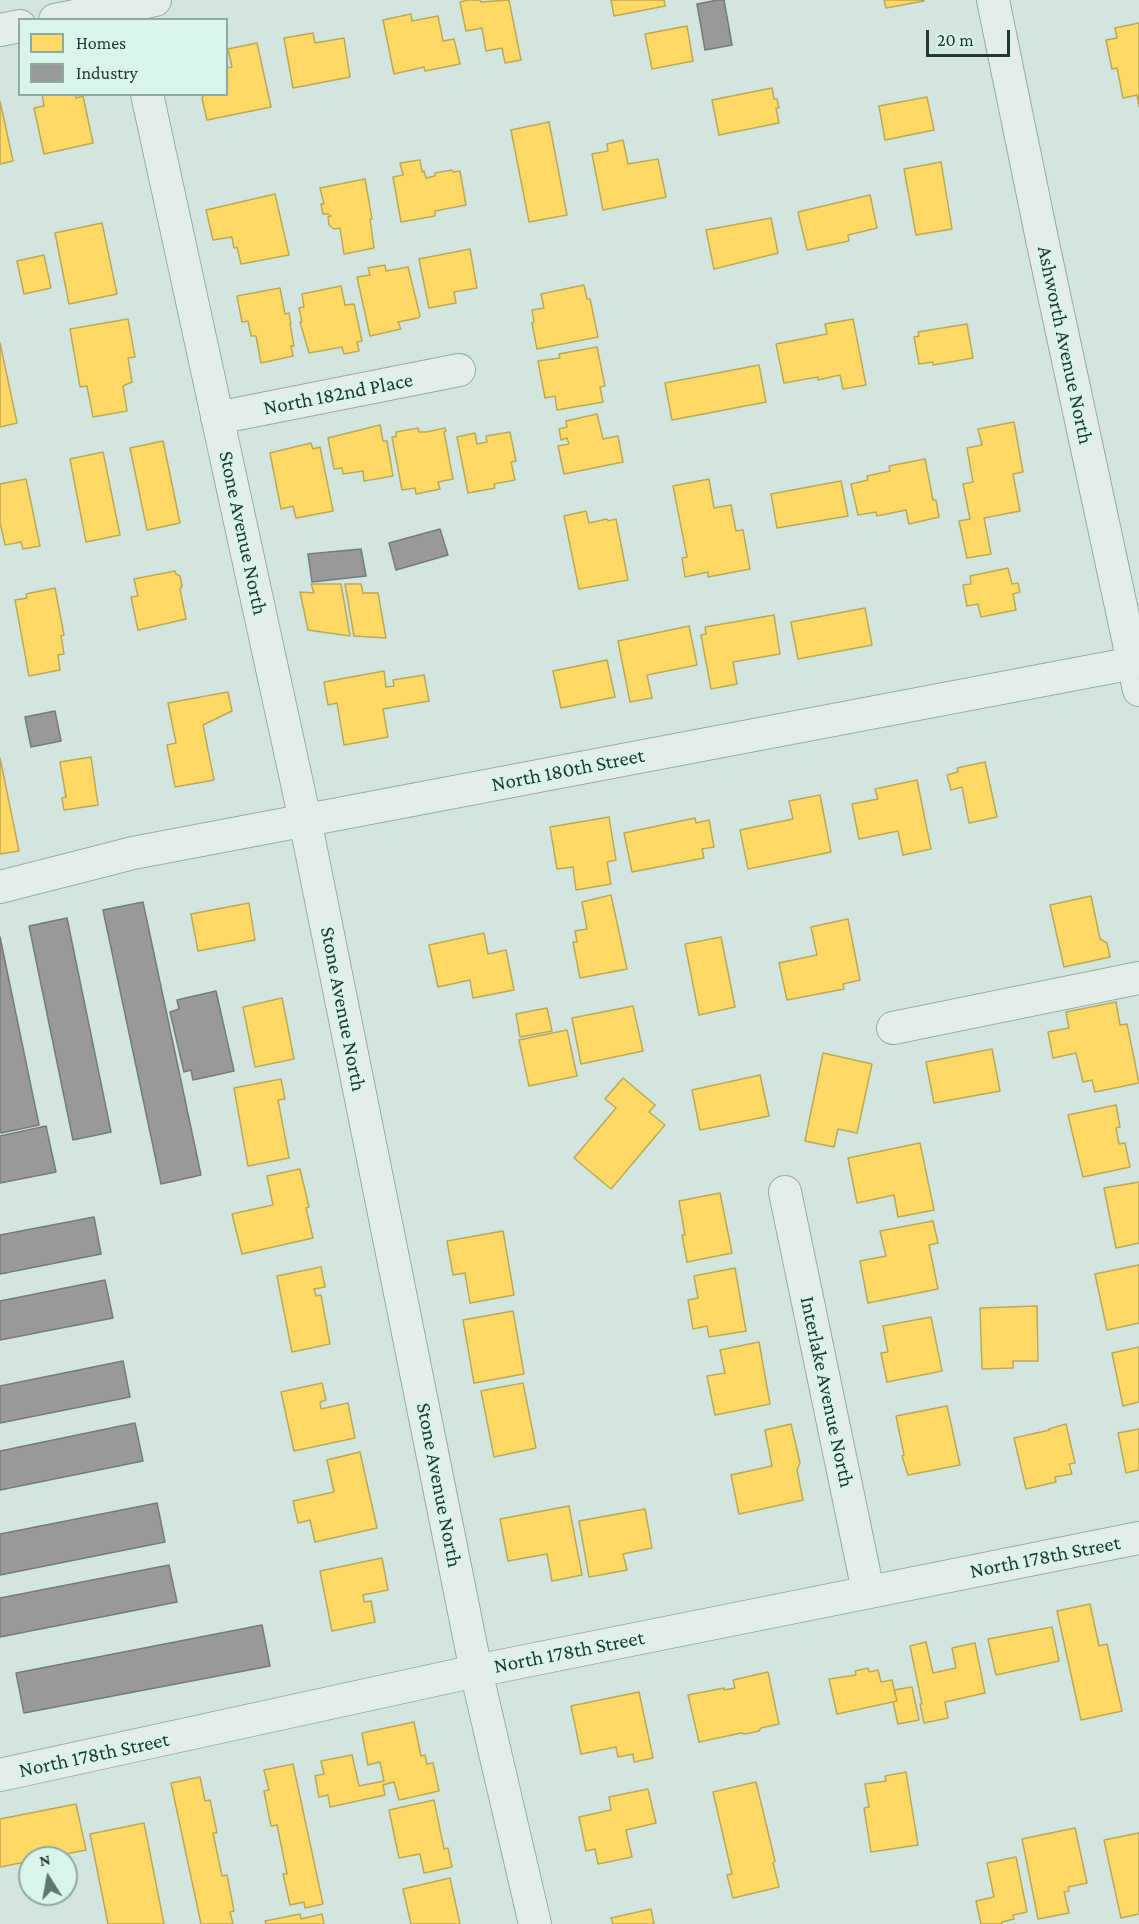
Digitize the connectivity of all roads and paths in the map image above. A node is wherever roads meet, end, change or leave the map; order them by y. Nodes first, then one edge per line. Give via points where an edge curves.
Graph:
1 (993, 0) edge
2 (135, 6) edge
3 (66, 18) edge
4 (18, 26) edge
5 (0, 30) edge
6 (147, 96) edge
7 (459, 370) dead end
8 (218, 418) junction
9 (1137, 672) edge
10 (305, 820) junction
11 (0, 887) edge
12 (1139, 978) edge
13 (893, 1028) dead end
14 (785, 1192) dead end
15 (1139, 1538) edge
16 (868, 1592) junction
17 (476, 1671) junction
18 (0, 1775) edge
19 (535, 1924) edge

1 - 9 street, Ashworth Avenue North
2 - 3 street
4 - 5 street
6 - 8 street, Stone Avenue North
7 - 8 street, North 182nd Place
8 - 10 street, Stone Avenue North
9 - 10 street, North 180th Street
10 - 11 street, North 180th Street via 133,853
10 - 17 street, Stone Avenue North
12 - 13 street
14 - 16 street, Interlake Avenue North
15 - 16 street, North 178th Street
16 - 17 street, North 178th Street
17 - 18 street, North 178th Street
17 - 19 street, Stone Avenue North

